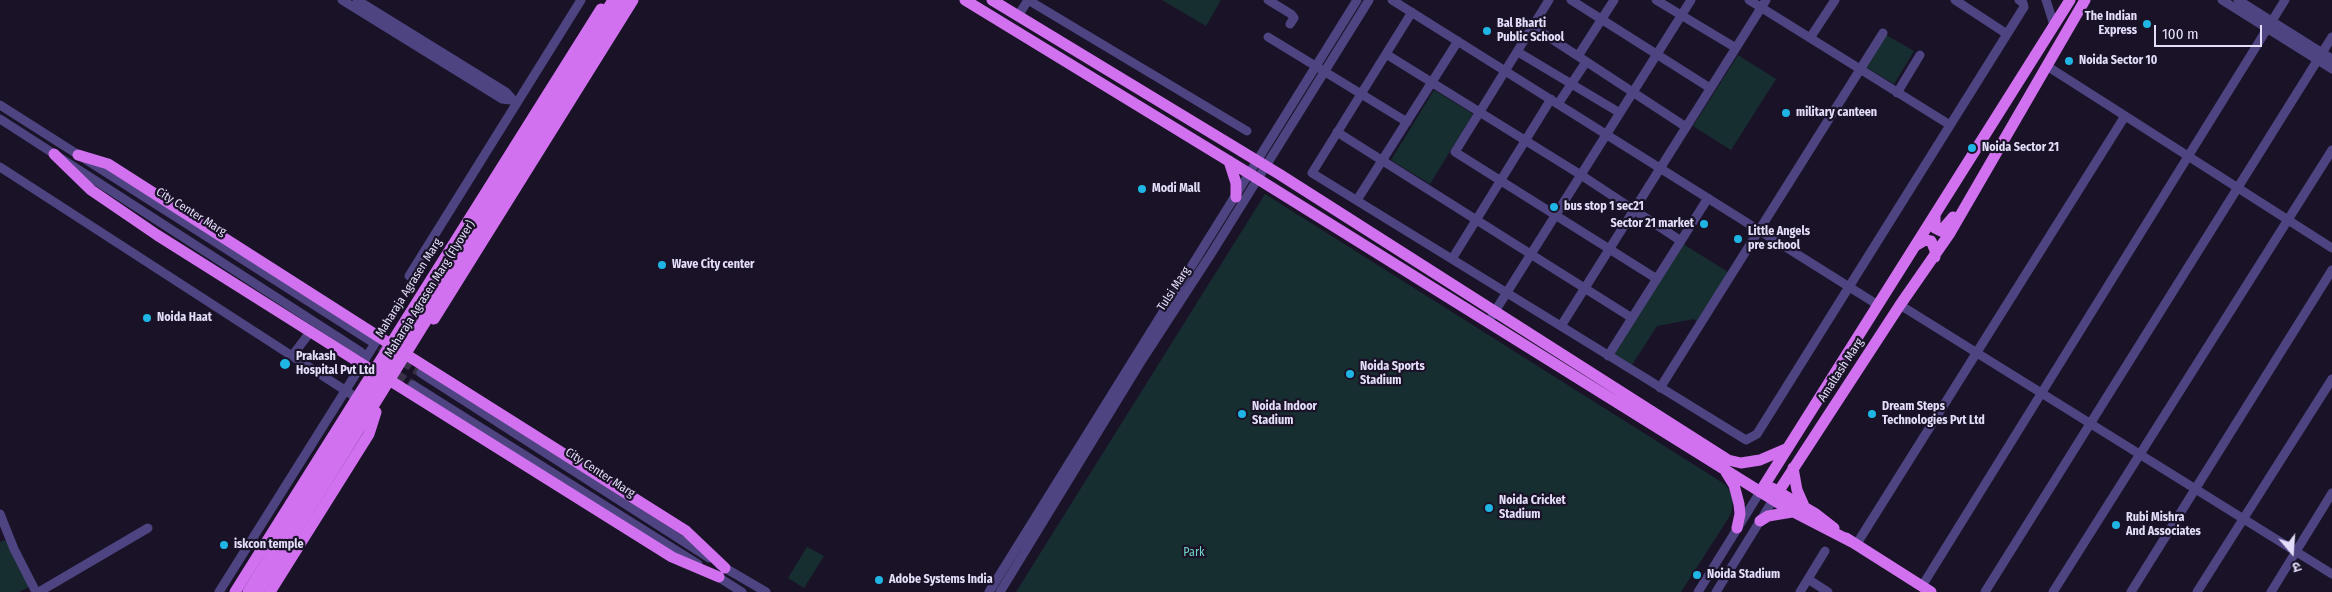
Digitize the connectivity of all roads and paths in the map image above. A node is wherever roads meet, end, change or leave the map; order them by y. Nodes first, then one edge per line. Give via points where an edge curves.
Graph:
1 (342, 0) edge
2 (356, 0) edge
3 (581, 0) edge
4 (607, 0) edge
5 (613, 0) edge
6 (625, 0) edge
7 (632, 0) edge
8 (965, 0) edge
9 (992, 0) edge
10 (1268, 0) edge
11 (1357, 0) edge
12 (1369, 0) edge
13 (1392, 0) edge
14 (1549, 0) edge
15 (1571, 0) edge
16 (1614, 0) edge
17 (1656, 0) edge
18 (1691, 0) edge
19 (1749, 0) edge
20 (1835, 0) edge
21 (1955, 0) edge
22 (2019, 0) edge
23 (2046, 0) edge
24 (2070, 0) edge
25 (2085, 0) edge
26 (2222, 0) edge
27 (2238, 0) edge
28 (2285, 0) edge
29 (1764, 4) edge
30 (1024, 5) edge
31 (1412, 12) junction
32 (1681, 15) junction
33 (1601, 19) junction
34 (1290, 24) dead end
35 (2054, 25) junction
36 (2269, 25) junction
37 (1532, 26) junction
38 (1883, 32) dead end
39 (2007, 34) junction
40 (1268, 37) dead end
41 (2332, 37) edge
42 (1810, 38) junction
43 (1458, 41) junction
44 (1736, 48) junction
45 (1518, 52) junction
46 (1386, 54) junction
47 (1657, 54) junction
48 (1920, 55) dead end
49 (1578, 56) junction
50 (2320, 57) junction
51 (2332, 59) edge
52 (1586, 62) junction
53 (1316, 65) junction
54 (2047, 66) junction
55 (2332, 69) edge
56 (1325, 70) junction
57 (1860, 70) junction
58 (1505, 71) junction
59 (1432, 83) junction
60 (1572, 83) junction
61 (1710, 88) junction
62 (1633, 92) junction
63 (1362, 93) junction
64 (1897, 93) junction
65 (513, 101) junction
66 (1554, 102) junction
67 (0, 105) edge
68 (1480, 112) junction
69 (1620, 114) junction
70 (2125, 116) junction
71 (0, 119) edge
72 (1408, 122) junction
73 (1950, 126) junction
74 (1686, 127) junction
75 (1246, 131) dead end
76 (1337, 132) junction
77 (1606, 134) junction
78 (1525, 140) junction
79 (2332, 150) edge
80 (54, 154) junction
81 (78, 155) joint
82 (2188, 156) junction
83 (508, 157) junction
84 (1229, 161) junction
85 (1382, 161) junction
86 (1262, 164) junction
87 (0, 167) edge
88 (528, 167) junction
89 (1660, 168) junction
90 (1581, 175) junction
91 (1254, 176) junction
92 (1500, 181) junction
93 (2238, 188) junction
94 (1236, 197) junction
95 (1708, 198) junction
96 (1357, 200) junction
97 (1634, 210) junction
98 (1935, 214) junction
99 (1961, 214) junction
100 (1555, 215) junction
101 (1476, 220) junction
102 (2288, 220) junction
103 (1759, 230) junction
104 (1681, 241) junction
105 (1915, 246) junction
106 (2332, 248) edge
107 (1609, 249) junction
108 (1531, 254) junction
109 (1934, 257) junction
110 (1452, 259) junction
111 (2332, 270) edge
112 (409, 276) dead end
113 (1657, 279) junction
114 (1849, 287) junction
115 (1585, 288) junction
116 (1507, 292) junction
117 (1878, 305) junction
118 (1900, 305) junction
119 (1495, 312) junction
120 (1632, 318) junction
121 (1488, 323) junction
122 (1561, 326) junction
123 (311, 331) junction
124 (374, 338) junction
125 (390, 344) junction
126 (1977, 352) junction
127 (292, 356) junction
128 (1608, 356) junction
129 (410, 357) junction
130 (362, 358) junction
131 (373, 371) junction
132 (421, 373) tunnel mouth
133 (2332, 379) edge
134 (394, 383) junction
135 (413, 385) tunnel mouth
136 (1660, 388) junction
137 (346, 390) junction
138 (2042, 393) junction
139 (356, 398) junction
140 (376, 412) junction
141 (2091, 423) junction
142 (1788, 448) junction
143 (2140, 454) junction
144 (1071, 467) junction
145 (1793, 468) junction
146 (1725, 471) junction
147 (302, 485) junction
148 (1763, 488) junction
149 (2195, 489) junction
150 (2332, 493) edge
151 (322, 496) junction
152 (1776, 496) junction
153 (1805, 508) junction
154 (1792, 512) junction
155 (0, 514) edge
156 (2244, 519) junction
157 (1760, 521) junction
158 (148, 528) dead end
159 (1737, 528) junction
160 (1854, 543) junction
161 (1824, 551) dead end
162 (2296, 551) junction
163 (722, 573) junction
164 (2332, 574) edge
165 (1808, 579) junction
166 (1927, 589) edge
167 (37, 592) edge
168 (219, 592) edge
169 (228, 592) edge
170 (235, 592) edge
171 (248, 592) edge
172 (258, 592) edge
173 (262, 592) edge
174 (270, 592) edge
175 (742, 592) edge
176 (766, 592) edge
177 (990, 592) edge
178 (1000, 592) edge
179 (1698, 592) edge
180 (1716, 592) edge
181 (1800, 592) edge
182 (1828, 592) edge
183 (1985, 592) edge
184 (2053, 592) edge
185 (2131, 592) edge
186 (2197, 592) edge
187 (2271, 592) edge

1 - 65 street via 502,99
2 - 65 street via 506,92
3 - 65 street
4 - 83 main road, Maharaja Agrasen Marg
5 - 171 main road, Maharaja Agrasen Marg (Flyover), bridge
6 - 172 main road, Maharaja Agrasen Marg (Flyover), bridge
7 - 88 main road
8 - 84 main road
9 - 30 main road
10 - 34 street via 1291,14 1294,18
11 - 53 street, Tulsi Marg
12 - 56 street, Tulsi Marg
13 - 31 street
14 - 37 street
15 - 33 street
16 - 33 street
17 - 32 street
18 - 32 street
19 - 29 street
20 - 42 street
21 - 39 street
22 - 39 street via 2024,7
23 - 35 street
24 - 35 main road, Amaltash Marg
25 - 54 main road, Amaltash Marg
26 - 36 street
27 - 36 street
28 - 36 street
29 - 42 street
29 - 44 street
30 - 75 street
30 - 86 main road
31 - 43 street
31 - 46 street
32 - 44 street
32 - 47 street
33 - 47 street
33 - 49 street
35 - 98 main road, Amaltash Marg via 1976,142
36 - 50 street
36 - 82 street
37 - 45 street
37 - 49 street
38 - 57 street
39 - 73 street
40 - 53 street
41 - 50 street
42 - 57 street
43 - 58 street
43 - 59 street
44 - 61 street
45 - 58 street
45 - 60 street
46 - 59 street
46 - 63 street
47 - 61 street
47 - 62 street
48 - 64 street
49 - 52 street
50 - 51 street
50 - 55 street
50 - 93 street
52 - 60 street
52 - 62 street
53 - 56 street
53 - 86 street, Tulsi Marg
54 - 70 street
54 - 99 main road, Amaltash Marg
56 - 63 street
56 - 86 street, Tulsi Marg
57 - 64 street
57 - 103 street
58 - 66 street
58 - 68 street
59 - 68 street
59 - 72 street
60 - 66 street
60 - 69 street
61 - 74 street
62 - 69 street
62 - 74 street
63 - 72 street
63 - 76 street
64 - 73 street
65 - 112 street
66 - 77 street
66 - 78 street
67 - 81 street
68 - 78 street
68 - 92 street via 1455,152
69 - 77 street
70 - 82 street
70 - 126 street
71 - 80 street, City Center Marg
72 - 85 street
73 - 114 street
74 - 89 street
76 - 85 street
76 - 96 street via 1312,172
77 - 89 street
77 - 90 street
78 - 90 street
78 - 92 street
79 - 102 street
80 - 123 main road via 99,196
80 - 130 street, City Center Marg
81 - 124 main road via 108,164
82 - 93 street
82 - 138 street
83 - 88 main road
83 - 125 main road, Maharaja Agrasen Marg
84 - 91 main road
84 - 94 main road via 1236,183
85 - 96 street
85 - 101 street
86 - 91 street, Tulsi Marg
86 - 119 main road
87 - 127 street
88 - 129 main road
89 - 95 street
89 - 97 street
90 - 97 street
90 - 100 street
91 - 94 street, Tulsi Marg
91 - 121 main road
91 - 144 street, Tulsi Marg
92 - 100 street
92 - 101 street
93 - 102 street
93 - 141 street
94 - 144 street, Tulsi Marg
95 - 103 street
95 - 104 street
96 - 110 street
97 - 104 street
97 - 107 street
98 - 99 main road, Amaltash Marg via 1935,228 1941,230 1953,217
98 - 105 main road, Amaltash Marg
99 - 109 main road, Amaltash Marg
100 - 107 street
100 - 108 street
101 - 108 street
101 - 110 street
102 - 106 street
102 - 143 street
103 - 114 street
103 - 136 street
104 - 113 street
105 - 109 main road via 1925,240 1930,241 1935,250
105 - 117 main road, Amaltash Marg
107 - 113 street
107 - 115 street
108 - 115 street
108 - 116 street
109 - 118 main road, Amaltash Marg
110 - 116 street
111 - 149 street
113 - 120 street
114 - 117 street
114 - 136 street via 1752,439 1738,437
115 - 120 street
115 - 122 street
116 - 119 street
116 - 122 street
117 - 142 main road, Amaltash Marg
118 - 126 street
118 - 145 main road, Amaltash Marg
119 - 121 street
119 - 142 main road via 1728,460 1741,463 1760,460
120 - 128 street
121 - 146 main road
122 - 128 street
123 - 127 street
123 - 130 main road
124 - 125 main road
124 - 130 street
125 - 131 main road, Maharaja Agrasen Marg
126 - 138 street
126 - 160 street
127 - 137 street
128 - 136 street
129 - 134 main road
129 - 163 main road via 686,531
130 - 131 main road
130 - 137 street
131 - 139 main road, Maharaja Agrasen Marg
132 - 163 street, City Center Marg
133 - 156 street
134 - 140 main road
134 - 163 main road via 672,557
135 - 163 street, City Center Marg
137 - 139 street
137 - 168 street
138 - 141 street
138 - 166 street
139 - 147 main road, Maharaja Agrasen Marg
139 - 169 main road via 342,408
140 - 151 main road
140 - 174 main road via 369,434
141 - 143 street
141 - 183 street
142 - 148 main road, Amaltash Marg
143 - 149 street
143 - 184 street
144 - 177 street, Tulsi Marg
144 - 178 street, Tulsi Marg
145 - 152 main road, Amaltash Marg
145 - 153 main road via 1796,490
146 - 148 main road
146 - 159 main road via 1734,485 1739,504
147 - 151 main road
147 - 170 main road, Maharaja Agrasen Marg
148 - 152 main road
148 - 159 street
149 - 156 street
149 - 185 street
150 - 162 street
151 - 173 main road
152 - 153 main road
152 - 154 main road
152 - 157 street
153 - 160 main road
154 - 157 main road via 1768,516
154 - 160 main road
155 - 167 street
156 - 162 street
156 - 186 street
157 - 180 street
158 - 167 street
159 - 179 street
160 - 166 main road
161 - 165 street
162 - 164 street
162 - 187 street
163 - 175 street, City Center Marg
163 - 176 street, City Center Marg
165 - 181 street
165 - 182 street

